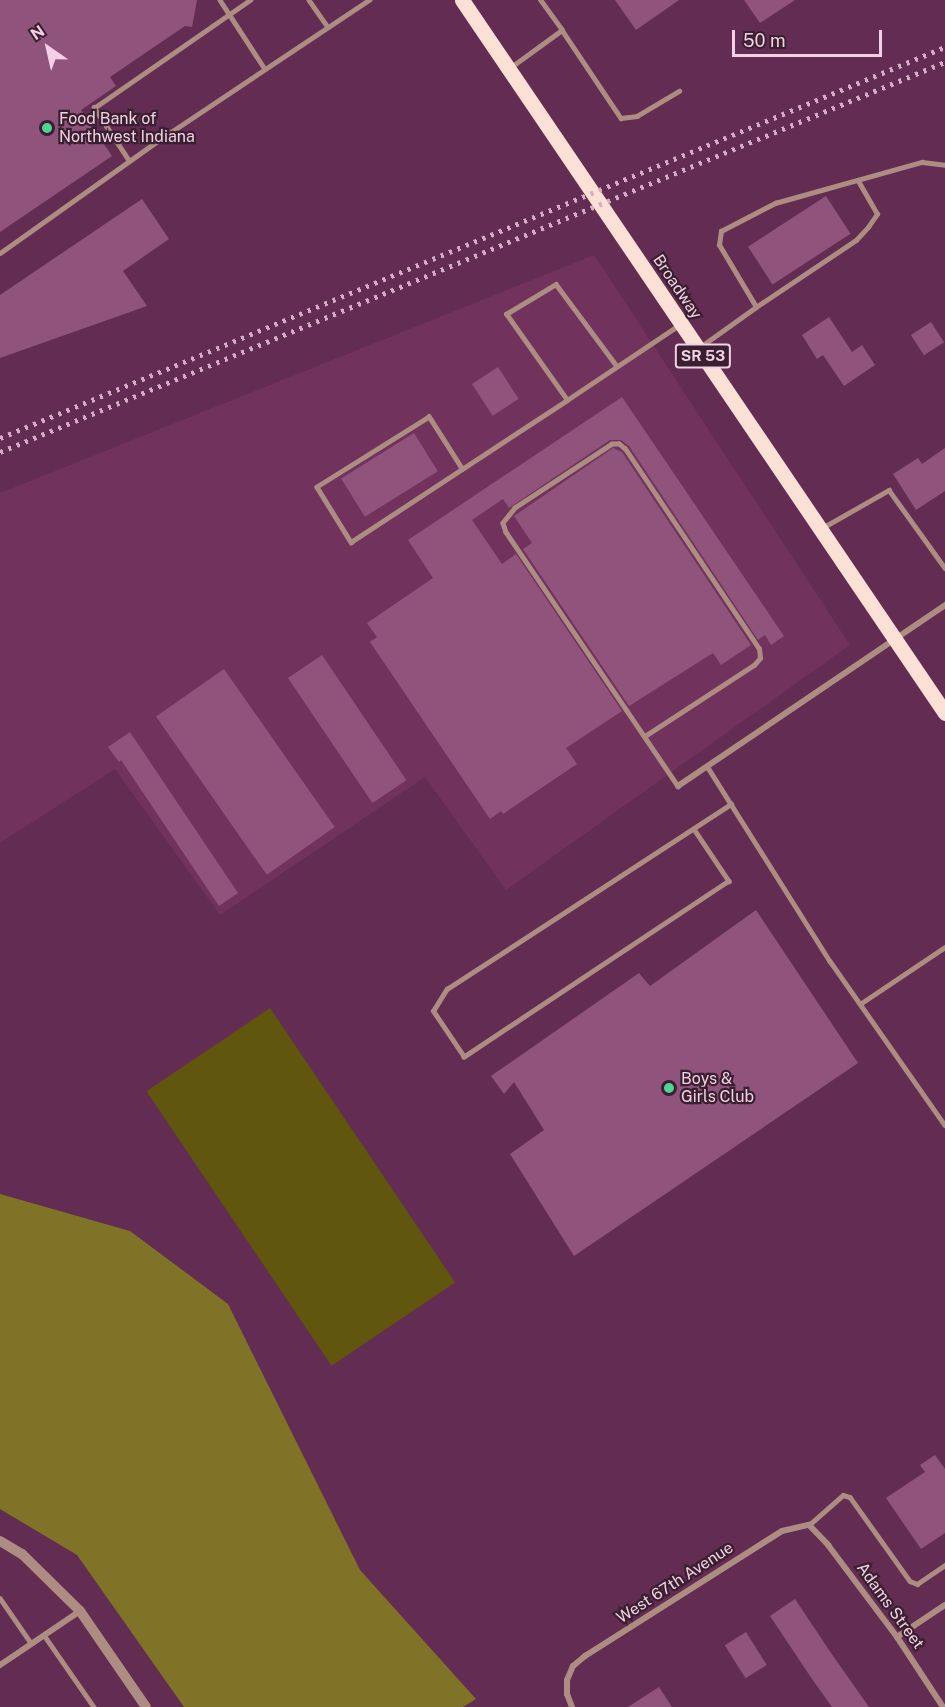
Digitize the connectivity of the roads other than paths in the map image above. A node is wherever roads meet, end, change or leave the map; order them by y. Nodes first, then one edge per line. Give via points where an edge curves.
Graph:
1 (220, 0) edge
2 (250, 0) edge
3 (309, 0) edge
4 (369, 0) edge
5 (462, 0) edge
6 (540, 0) edge
7 (229, 14) junction
8 (328, 27) junction
9 (562, 30) junction
10 (265, 69) junction
11 (509, 69) junction
12 (679, 91) dead end
13 (129, 161) junction
14 (945, 165) edge
15 (858, 181) junction
16 (0, 253) edge
17 (756, 307) junction
18 (681, 324) junction
19 (698, 349) junction
20 (617, 366) junction
21 (567, 400) junction
22 (462, 469) junction
23 (820, 529) junction
24 (945, 568) edge
25 (945, 605) edge
26 (895, 639) junction
27 (945, 712) edge
28 (645, 736) junction
29 (708, 766) junction
30 (678, 786) joint
31 (731, 804) junction
32 (694, 829) junction
33 (945, 947) edge
34 (860, 1004) junction
35 (945, 1125) edge
36 (809, 1525) junction
37 (0, 1541) edge
38 (945, 1565) edge
39 (0, 1598) edge
40 (945, 1605) edge
41 (80, 1611) junction
42 (44, 1635) junction
43 (897, 1637) junction
44 (31, 1644) junction
45 (0, 1665) edge
46 (94, 1707) edge
47 (146, 1707) edge
48 (572, 1707) edge
49 (943, 1707) edge

1 - 7 lane
2 - 7 lane
3 - 8 lane
4 - 8 lane
5 - 11 main road, Broadway / SR 53
6 - 9 lane
7 - 10 lane
7 - 13 lane via 94,108
8 - 10 lane
9 - 11 lane
9 - 12 lane via 621,118 637,116
10 - 13 lane
11 - 18 main road, Broadway / SR 53
13 - 16 lane
14 - 15 lane via 922,162
15 - 17 lane via 877,214 868,227 856,240
15 - 17 lane via 775,203 721,231 719,245
17 - 19 lane
18 - 19 main road, Broadway / SR 53
18 - 20 lane
19 - 23 main road, Broadway / SR 53
20 - 21 lane
20 - 21 lane via 556,284 506,314
21 - 22 lane
22 - 22 lane via 351,542 317,487 429,417
23 - 24 lane via 889,490
23 - 26 main road, Broadway / SR 53
25 - 26 street
26 - 27 main road, Broadway / SR 53
26 - 29 street
28 - 28 lane via 503,523 515,508 612,444 625,449 759,649 760,658 754,665
28 - 30 lane
29 - 30 street
29 - 31 lane
31 - 32 lane
31 - 34 lane
32 - 32 lane via 447,989 433,1011 464,1057 729,881
33 - 34 lane
34 - 35 lane
36 - 38 lane via 843,1495 850,1497 910,1581 917,1584
36 - 43 street, Adams Street
36 - 48 street, West 67th Avenue via 782,1531 573,1666 567,1680
37 - 41 street via 22,1554
39 - 44 lane
40 - 43 street
41 - 42 street
41 - 47 street
42 - 44 street
42 - 46 lane
43 - 49 street, Adams Street
44 - 45 street

